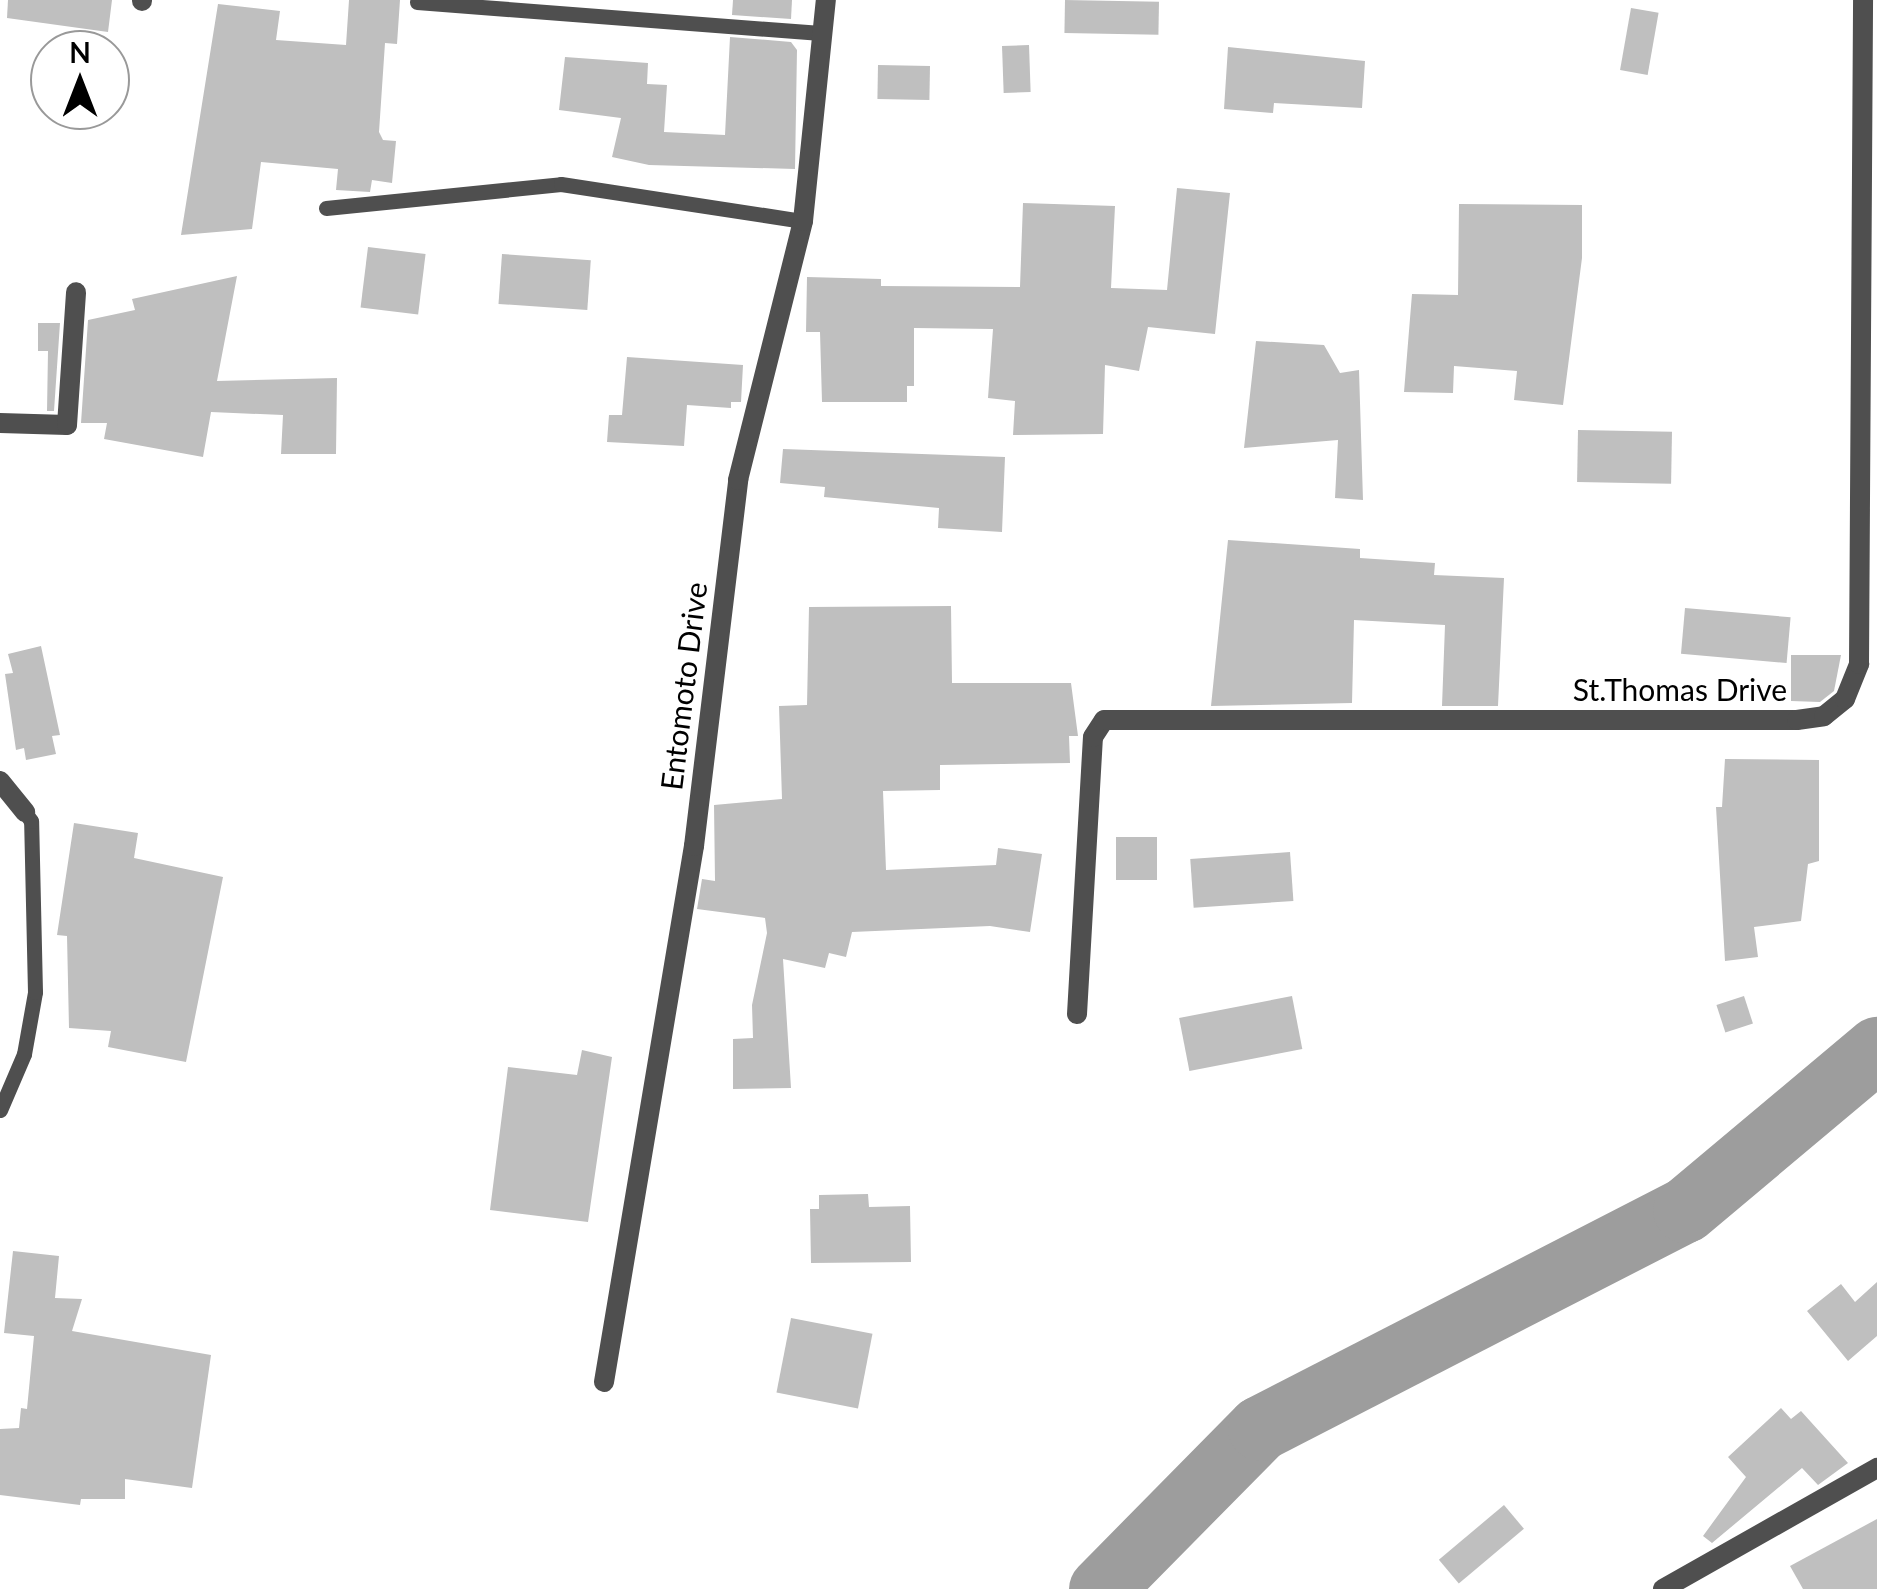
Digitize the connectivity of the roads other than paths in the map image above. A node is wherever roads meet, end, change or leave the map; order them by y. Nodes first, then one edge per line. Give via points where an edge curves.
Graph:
1 (826, 0) edge
2 (1863, 0) edge
3 (417, 2) edge
4 (820, 33) junction
5 (326, 208) dead end
6 (802, 221) junction
7 (76, 292) dead end
8 (0, 423) edge
9 (0, 781) edge
10 (24, 812) joint
11 (1077, 1014) dead end
12 (0, 1110) edge
13 (604, 1382) dead end
14 (1874, 1474) edge
15 (1663, 1589) edge

1 - 4 street, Entomoto Drive
2 - 11 street, St.Thomas Drive via 1859,664 1845,700 1824,716 1798,720 1104,720 1093,737
3 - 4 lane
4 - 6 street, Entomoto Drive
5 - 6 lane via 561,184
6 - 13 street, Entomoto Drive via 738,480 694,846
7 - 8 street via 67,425
9 - 10 street
10 - 12 lane via 30,821 35,992 24,1054
14 - 15 street

